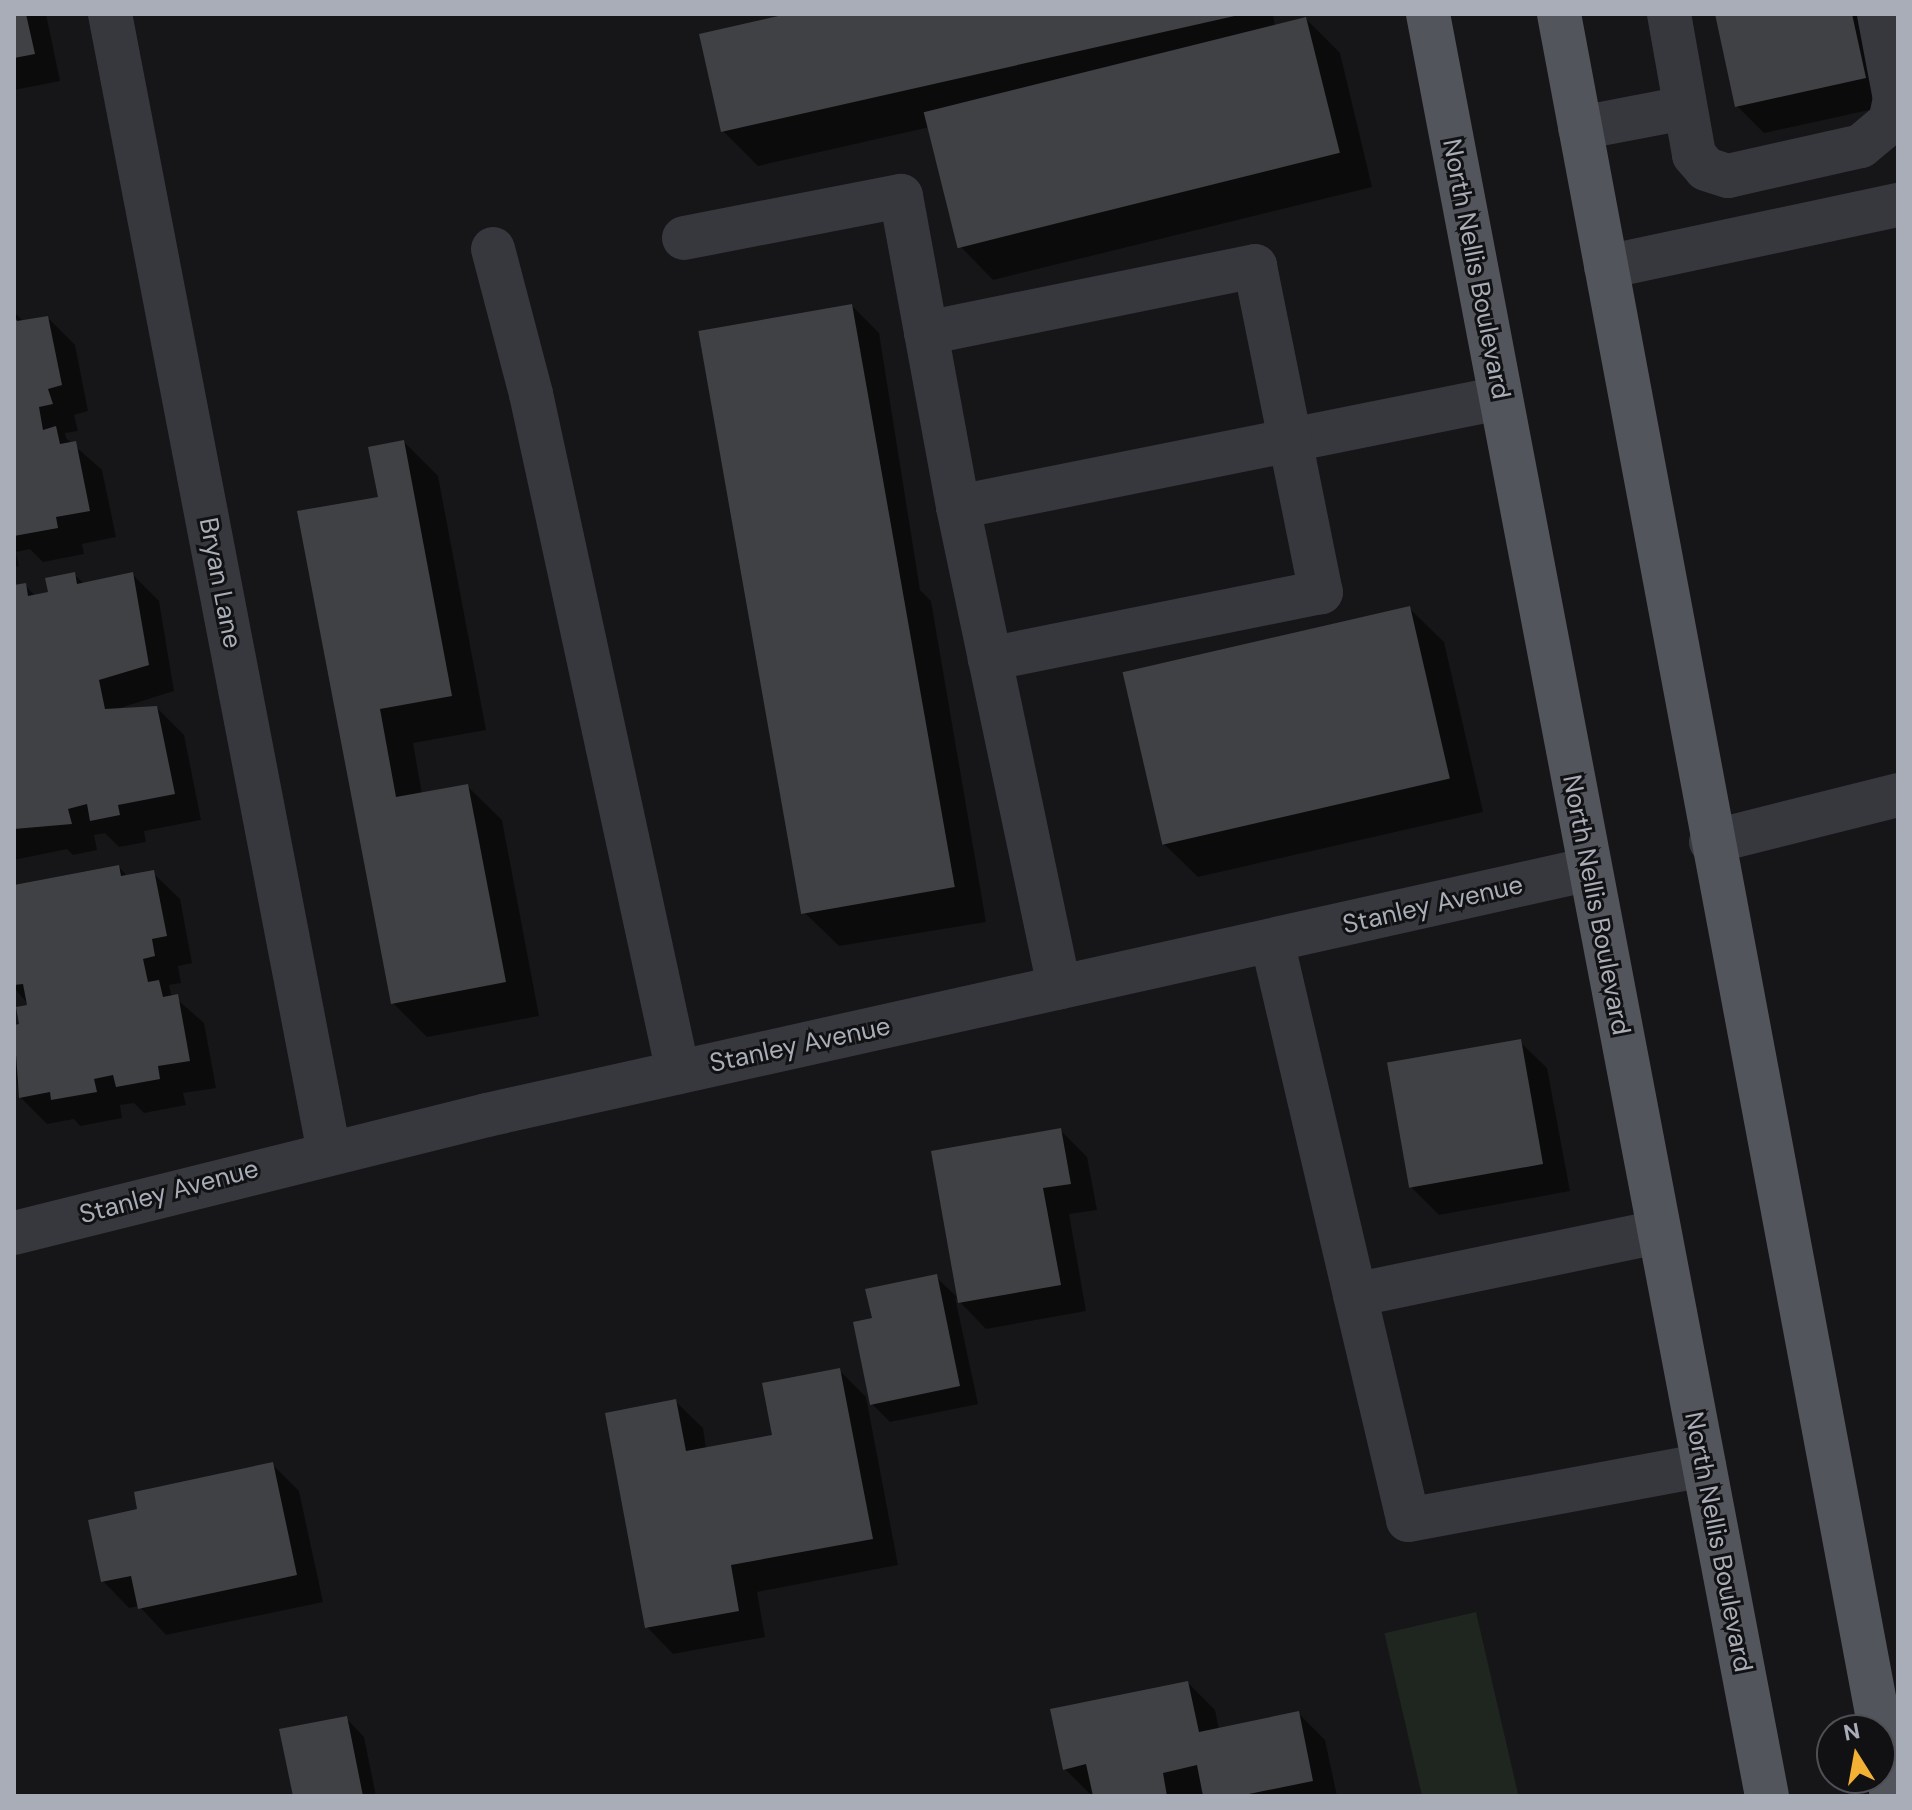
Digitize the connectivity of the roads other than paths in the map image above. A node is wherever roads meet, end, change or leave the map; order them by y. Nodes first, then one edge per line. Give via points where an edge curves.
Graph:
1 (110, 14) edge
2 (1428, 14) edge
3 (1559, 14) edge
4 (1669, 14) edge
5 (1879, 14) edge
6 (1685, 108) junction
7 (1580, 128) junction
8 (1898, 205) edge
9 (684, 238) dead end
10 (493, 249) dead end
11 (1606, 267) junction
12 (926, 333) junction
13 (1500, 398) junction
14 (1291, 440) junction
15 (958, 507) junction
16 (990, 659) junction
17 (1898, 795) edge
18 (1711, 842) junction
19 (1590, 869) junction
20 (1272, 941) junction
21 (1059, 988) junction
22 (678, 1072) junction
23 (329, 1152) junction
24 (1658, 1232) junction
25 (14, 1233) edge
26 (1355, 1295) junction
27 (1704, 1465) junction
28 (1877, 1714) edge
29 (1767, 1796) edge

1 - 23 street, Bryan Lane
2 - 13 main road, North Nellis Boulevard
3 - 7 main road
4 - 6 street
5 - 6 street via 1895,99 1890,122 1861,146 1728,176 1706,169 1694,155
6 - 7 street
7 - 11 main road
8 - 11 street
9 - 12 street via 901,196
10 - 22 street via 531,394
11 - 18 main road
12 - 14 street via 1255,266
12 - 15 street
13 - 14 street
13 - 19 main road, North Nellis Boulevard
14 - 15 street
14 - 16 street via 1321,592
15 - 16 street
16 - 21 street
17 - 18 street
18 - 28 main road
19 - 20 street, Stanley Avenue
19 - 24 main road, North Nellis Boulevard
20 - 21 street, Stanley Avenue
20 - 26 street
21 - 22 street, Stanley Avenue
22 - 23 street, Stanley Avenue
23 - 25 street, Stanley Avenue
24 - 26 street
24 - 27 main road, North Nellis Boulevard
26 - 27 street via 1408,1520
27 - 29 main road, North Nellis Boulevard

